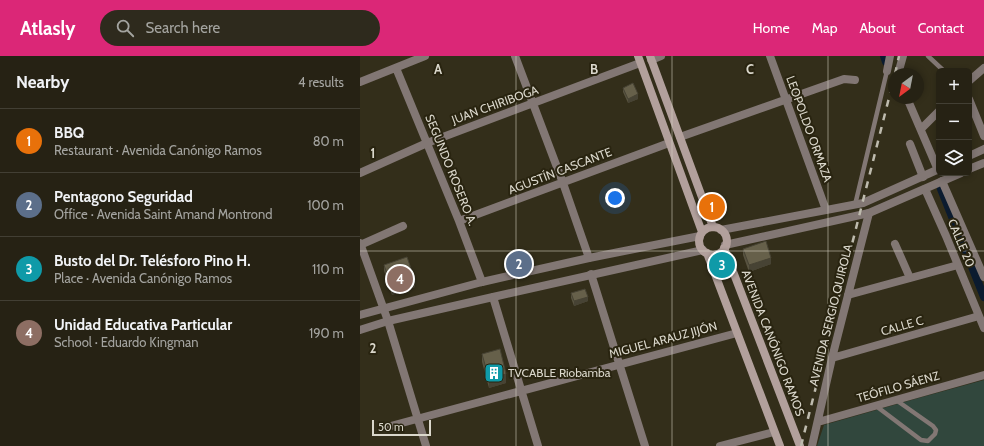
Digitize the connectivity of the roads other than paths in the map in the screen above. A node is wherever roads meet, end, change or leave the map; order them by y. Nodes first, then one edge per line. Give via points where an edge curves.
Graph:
1 (425, 56) edge
2 (515, 56) edge
3 (661, 56) edge
4 (770, 56) edge
5 (890, 56) edge
6 (903, 56) edge
7 (928, 56) edge
8 (650, 58) edge
9 (639, 59) edge
10 (396, 68) junction
11 (900, 68) edge
12 (941, 68) edge
13 (984, 68) edge
14 (887, 71) joint
15 (972, 78) edge
16 (855, 80) dead end
17 (360, 82) edge
18 (786, 99) junction
19 (532, 104) junction
20 (910, 104) edge
21 (971, 104) edge
22 (936, 114) edge
23 (921, 129) junction
24 (984, 136) edge
25 (680, 137) junction
26 (427, 143) junction
27 (669, 143) junction
28 (910, 144) dead end
29 (984, 149) edge
30 (972, 155) edge
31 (936, 163) edge
32 (984, 163) edge
33 (972, 168) edge
34 (936, 171) edge
35 (360, 173) edge
36 (923, 176) junction
37 (955, 176) edge
38 (942, 182) junction
39 (563, 183) junction
40 (925, 189) junction
41 (855, 205) junction
42 (826, 210) junction
43 (869, 213) junction
44 (459, 222) junction
45 (403, 226) dead end
46 (713, 227) junction
47 (721, 230) junction
48 (701, 234) junction
49 (360, 244) edge
50 (894, 244) dead end
51 (725, 247) junction
52 (705, 252) junction
53 (980, 257) edge
54 (589, 258) junction
55 (958, 265) junction
56 (591, 274) junction
57 (984, 277) edge
58 (910, 278) junction
59 (482, 282) junction
60 (848, 295) junction
61 (492, 297) junction
62 (384, 309) junction
63 (360, 315) edge
64 (979, 316) junction
65 (388, 321) junction
66 (984, 328) edge
67 (360, 330) edge
68 (737, 333) junction
69 (832, 358) junction
70 (619, 364) junction
71 (984, 375) edge
72 (521, 390) junction
73 (896, 400) junction
74 (876, 406) junction
75 (418, 418) junction
76 (818, 422) junction
77 (387, 427) dead end
78 (774, 432) junction
79 (426, 446) edge
80 (538, 446) edge
81 (645, 446) edge
82 (720, 446) edge
83 (780, 446) edge
84 (800, 446) edge
85 (812, 446) edge

1 - 10 street
2 - 19 street
3 - 8 street
4 - 18 street, LEOPOLDO ORMAZA
5 - 14 street
6 - 11 street
7 - 12 lane
8 - 25 main road
9 - 19 street, JUAN CHIRIBOGA
9 - 27 main road
10 - 17 street
10 - 26 street, SEGUNDO ROSERO A.
13 - 15 street
14 - 41 lane
16 - 18 street via 844,79
18 - 25 street
18 - 42 street, LEOPOLDO ORMAZA
19 - 26 street, JUAN CHIRIBOGA
19 - 39 street
20 - 23 street
21 - 24 street
22 - 23 street
23 - 31 street
25 - 46 main road
26 - 35 street, JUAN CHIRIBOGA
26 - 44 street, SEGUNDO ROSERO A.
27 - 39 street, AGUSTÍN CASCANTE
27 - 48 main road
28 - 36 street
29 - 30 street
32 - 33 street
34 - 36 street
36 - 41 street
37 - 38 street
38 - 40 street
38 - 53 street, CALLE 20
39 - 44 street, AGUSTÍN CASCANTE
39 - 54 street
40 - 43 street
40 - 55 street, CALLE 20
41 - 42 street
42 - 47 street
43 - 51 street
43 - 60 street, AVENIDA SERGIO QUIROLA
44 - 59 street, SEGUNDO ROSERO A.
45 - 49 street
46 - 47 main road
46 - 48 main road via 709,227
47 - 51 main road, AVENIDA CANÓNIGO RAMOS via 726,237
48 - 52 main road via 699,242
48 - 54 street
49 - 62 street
50 - 58 street
51 - 52 main road via 717,254
51 - 84 main road, AVENIDA CANÓNIGO RAMOS
52 - 56 street
52 - 68 main road
53 - 57 street, CALLE 20
54 - 59 street
55 - 58 street
55 - 64 street, CALLE 20
56 - 61 street
56 - 70 street
58 - 60 street
59 - 62 street
60 - 69 street, AVENIDA SERGIO QUIROLA
61 - 65 street
61 - 72 street
62 - 63 street
62 - 65 street
64 - 66 street, CALLE 20
64 - 69 street, CALLE C
65 - 67 street
65 - 75 street
68 - 70 street, MIGUEL ARAUZ JIJÓN
68 - 78 main road
69 - 76 street, AVENIDA SERGIO QUIROLA
70 - 72 street, MIGUEL ARAUZ JIJÓN
70 - 81 street
71 - 73 street, TEÓFILO SÁENZ
72 - 75 street, MIGUEL ARAUZ JIJÓN
72 - 80 street
73 - 74 street, TEÓFILO SÁENZ
73 - 74 lane via 933,426 936,430 932,438 921,440
74 - 76 street, TEÓFILO SÁENZ
75 - 77 street, MIGUEL ARAUZ JIJÓN
75 - 79 street
76 - 85 street, AVENIDA SERGIO QUIROLA
78 - 82 street
78 - 83 main road

